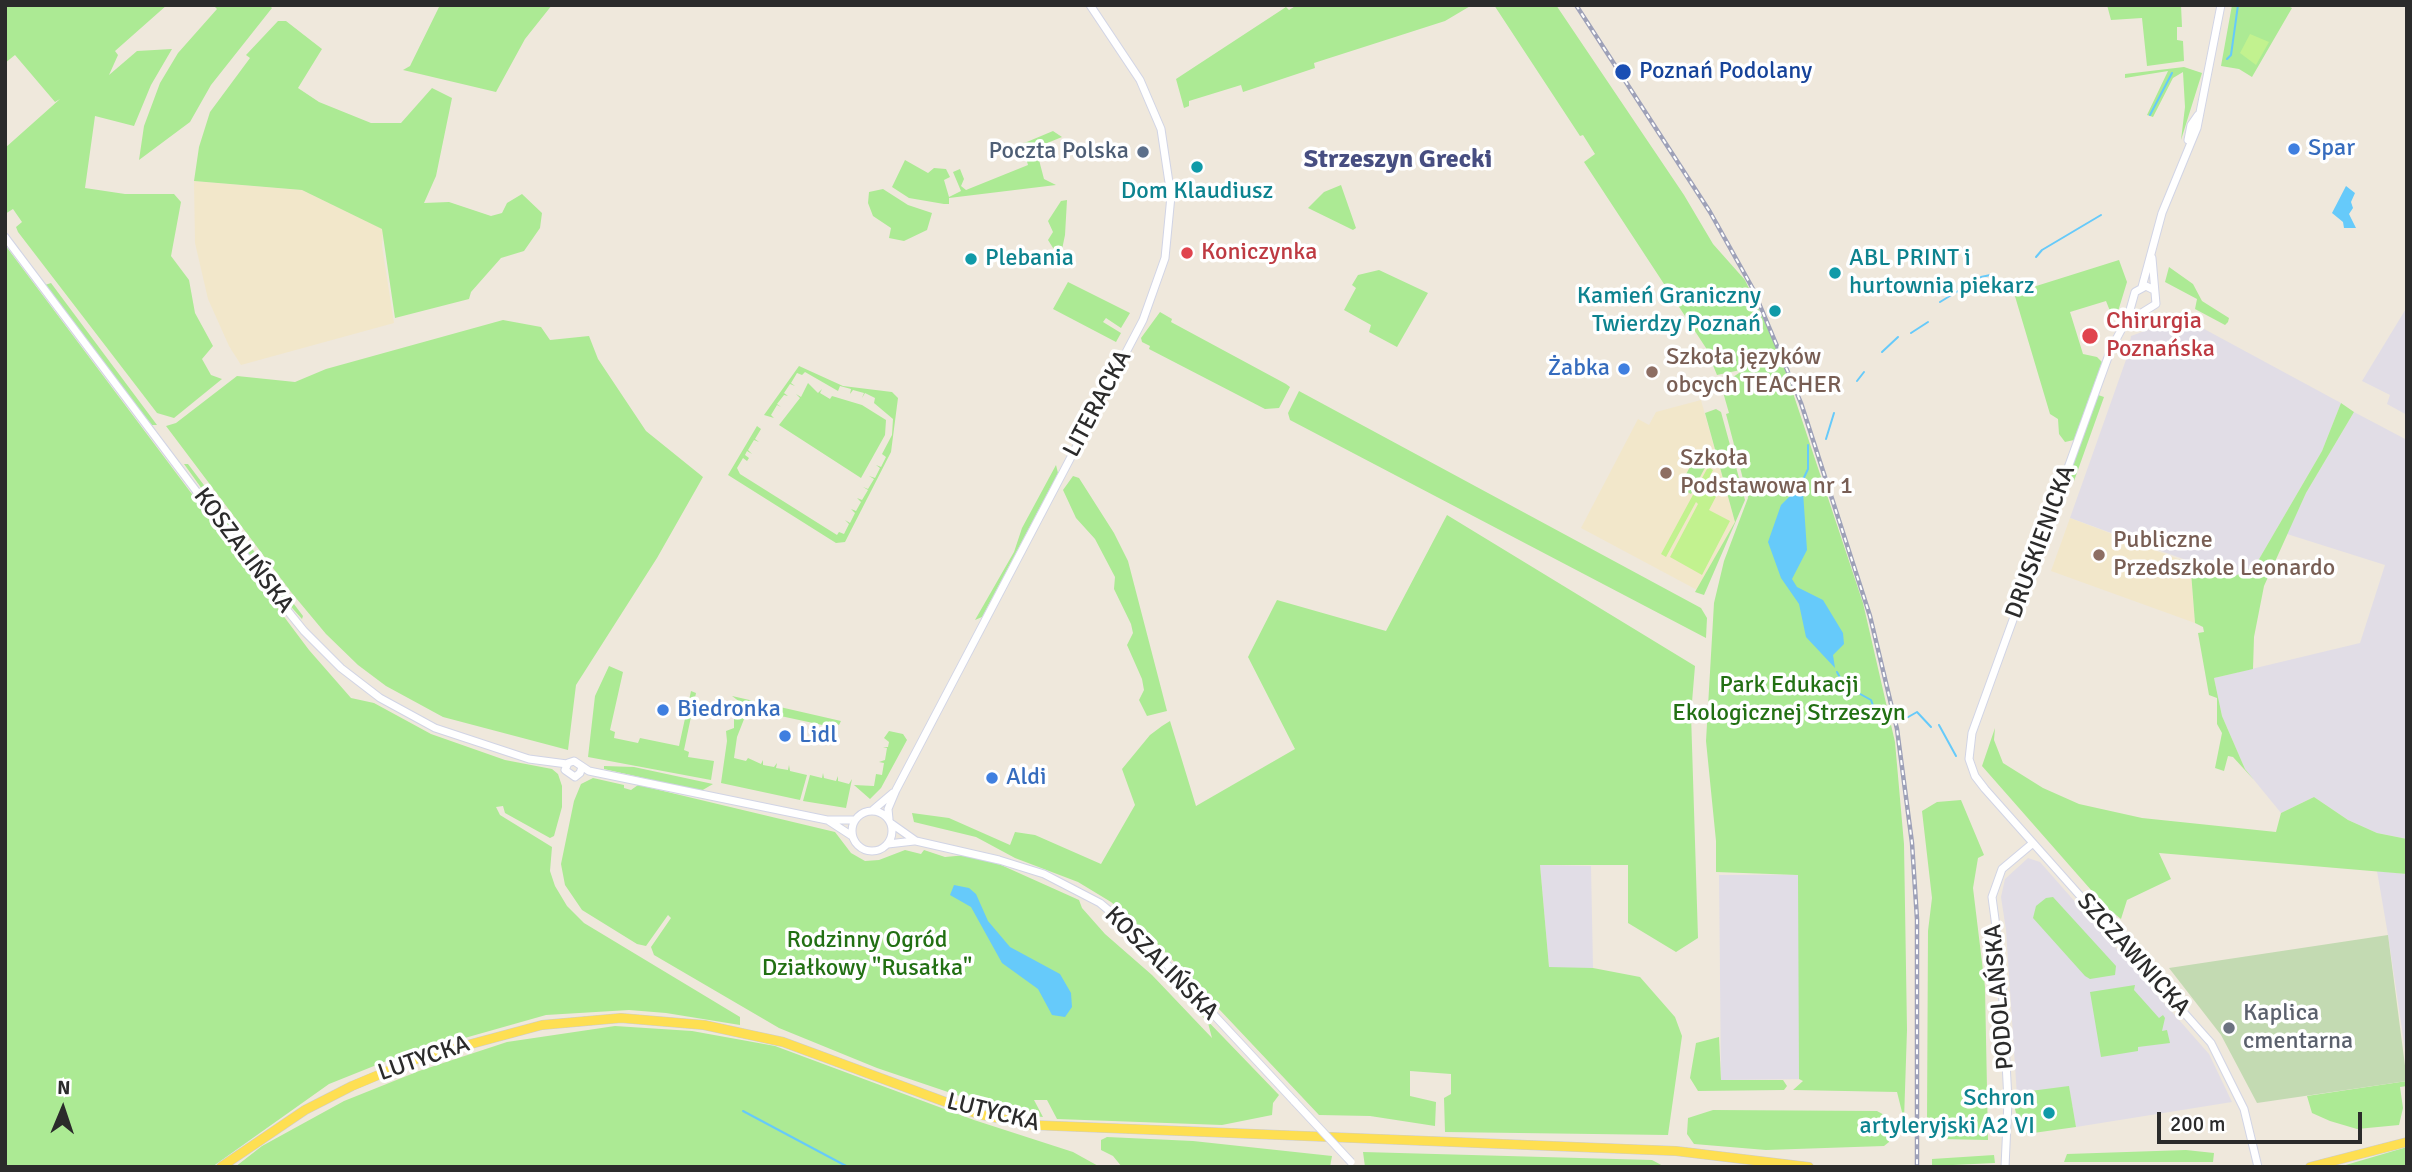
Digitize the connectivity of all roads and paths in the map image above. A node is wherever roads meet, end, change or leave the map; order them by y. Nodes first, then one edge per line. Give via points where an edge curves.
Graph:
1 (1090, 5) edge
2 (2221, 5) edge
3 (5, 237) edge
4 (2152, 250) junction
5 (2141, 287) junction
6 (2154, 290) junction
7 (2134, 300) junction
8 (2143, 310) junction
9 (2125, 324) junction
10 (1970, 764) joint
11 (563, 766) junction
12 (584, 770) junction
13 (896, 790) junction
14 (872, 811) junction
15 (827, 820) junction
16 (854, 820) junction
17 (890, 821) junction
18 (852, 836) junction
19 (916, 841) junction
20 (2033, 843) junction
21 (888, 845) junction
22 (2407, 1142) edge
23 (1353, 1165) edge
24 (222, 1167) edge
25 (1809, 1167) edge
26 (2005, 1167) edge
27 (2258, 1167) edge
28 (2310, 1167) edge

1 - 13 street, LITERACKA via 1140,80 1161,130 1171,196 1165,258 1143,320
2 - 4 street via 2197,128
3 - 11 street, KOSZALIŃSKA via 270,589 326,654 374,694 427,724 498,750
4 - 5 street
4 - 6 street
5 - 6 street
5 - 7 street
6 - 8 street via 2156,304
7 - 8 street
7 - 9 street, DRUSKIENICKA
8 - 9 street, DRUSKIENICKA
9 - 10 street, DRUSKIENICKA via 2111,349 1972,733
10 - 20 street, SZCZAWNICKA via 1979,781
11 - 12 street via 574,761
11 - 12 street via 573,777
12 - 15 street
13 - 14 street, LITERACKA
13 - 17 street, LITERACKA via 888,809
14 - 16 street
14 - 17 street
15 - 16 street
15 - 18 street
16 - 18 street
17 - 19 street, KOSZALIŃSKA
17 - 21 street via 893,831
18 - 21 street via 867,851
19 - 21 street, KOSZALIŃSKA
19 - 23 street, KOSZALIŃSKA, bridge via 1026,867 1100,903 1145,941
20 - 26 street, PODOLAŃSKA via 2002,869 1992,897 2006,1046
20 - 27 street, SZCZAWNICKA via 2216,1051 2244,1109
22 - 28 main road
24 - 25 main road, LUTYCKA via 305,1110 408,1062 531,1027 621,1018 690,1023 783,1042 978,1114 1032,1125 1666,1151

